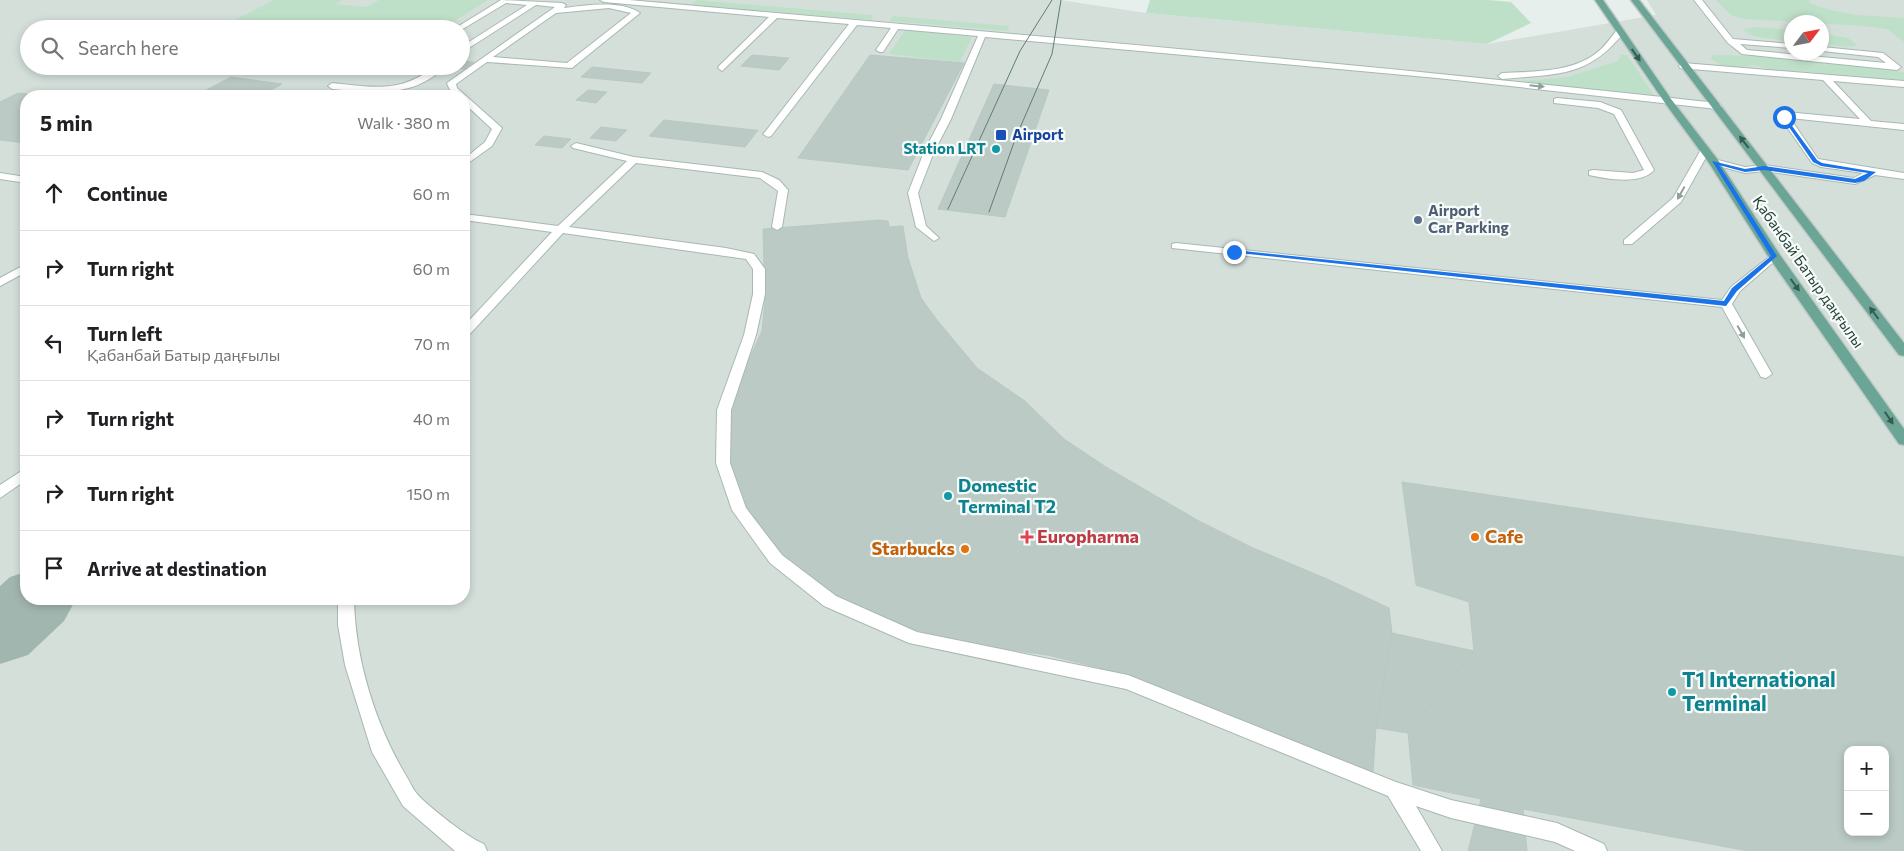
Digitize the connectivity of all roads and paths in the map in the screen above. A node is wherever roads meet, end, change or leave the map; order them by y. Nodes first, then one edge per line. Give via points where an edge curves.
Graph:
1 (570, 0) edge
2 (604, 0) edge
3 (1599, 0) edge
4 (1635, 0) edge
5 (1698, 0) edge
6 (535, 3) junction
7 (562, 5) junction
8 (554, 11) junction
9 (775, 16) junction
10 (470, 22) edge
11 (855, 22) junction
12 (897, 25) junction
13 (1620, 32) junction
14 (983, 34) junction
15 (1731, 41) junction
16 (470, 44) edge
17 (1784, 45) edge
18 (880, 50) dead end
19 (1829, 50) edge
20 (1784, 57) edge
21 (484, 58) junction
22 (1818, 60) edge
23 (1683, 66) junction
24 (722, 68) dead end
25 (470, 69) edge
26 (428, 75) edge
27 (462, 75) edge
28 (1437, 75) junction
29 (1826, 78) junction
30 (1904, 84) edge
31 (332, 86) dead end
32 (379, 90) edge
33 (379, 90) edge
34 (454, 90) edge
35 (1557, 101) dead end
36 (1668, 101) junction
37 (470, 104) edge
38 (1716, 106) junction
39 (1868, 123) junction
40 (1904, 127) edge
41 (768, 134) dead end
42 (576, 146) dead end
43 (1705, 150) junction
44 (470, 159) edge
45 (634, 160) junction
46 (1714, 162) junction
47 (1764, 168) junction
48 (1873, 172) junction
49 (1593, 173) dead end
50 (0, 176) edge
51 (1904, 176) edge
52 (20, 179) edge
53 (470, 218) edge
54 (777, 227) dead end
55 (560, 230) junction
56 (934, 238) dead end
57 (1628, 242) dead end
58 (1176, 246) dead end
59 (1774, 256) junction
60 (20, 271) edge
61 (0, 283) edge
62 (1726, 304) junction
63 (470, 327) edge
64 (1904, 352) edge
65 (1766, 374) dead end
66 (1904, 440) edge
67 (20, 478) edge
68 (0, 494) edge
69 (346, 605) edge
70 (1395, 790) junction
71 (477, 851) edge
72 (1432, 851) edge
73 (1597, 851) edge

1 - 7 lane
2 - 9 lane
3 - 13 main road, Қабанбай Батыр даңғылы
4 - 23 main road, Қабанбай Батыр даңғылы
5 - 15 lane
6 - 7 lane
6 - 10 lane via 506,1
6 - 16 lane
7 - 8 lane
8 - 21 lane
8 - 21 lane via 596,5 628,8 636,12 569,66
9 - 11 lane
9 - 24 lane
11 - 12 lane
11 - 41 lane
12 - 14 lane
12 - 18 lane
13 - 28 lane via 1602,53 1586,63 1499,77
13 -> 36 main road, Қабанбай Батыр даңғылы
14 - 28 lane
14 - 56 lane via 913,193 921,227
15 - 17 lane
15 - 20 lane via 1750,54
19 - 22 lane via 1880,55 1897,67
21 - 25 lane
23 - 29 lane
23 - 38 main road, Қабанбай Батыр даңғылы
26 - 32 lane via 416,84
27 - 34 lane via 451,83
28 -> 36 lane
29 - 30 lane
29 - 39 lane
31 - 33 lane
35 - 49 lane via 1600,104 1618,112 1648,170 1645,174 1633,176
36 - 38 lane
36 - 43 main road, Қабанбай Батыр даңғылы
37 - 44 lane via 496,128 489,144
47 -> 38 main road, Қабанбай Батыр даңғылы
39 - 40 lane
39 - 48 lane via 1784,117 1815,161
42 - 45 lane
43 - 46 main road, Қабанбай Батыр даңғылы
43 -> 57 lane via 1677,200
45 - 54 lane via 762,175 783,190
45 - 55 lane
46 - 47 lane via 1745,170
46 - 59 main road, Қабанбай Батыр даңғылы
47 - 48 lane via 1855,181
64 -> 47 main road, Қабанбай Батыр даңғылы
48 - 51 lane
50 - 52 lane
53 - 55 lane
55 - 63 lane
55 - 70 lane via 726,251 750,256 759,268 759,294 750,335 724,410 723,463 739,510 776,560 830,601 915,638 1128,682
58 - 62 lane
59 - 62 lane via 1734,290
59 -> 66 main road, Қабанбай Батыр даңғылы
60 - 61 lane
62 -> 65 lane
67 - 68 lane
69 - 71 lane via 346,625 354,665 379,746 410,800 468,848
70 - 72 lane
70 - 73 lane via 1451,809 1556,832

